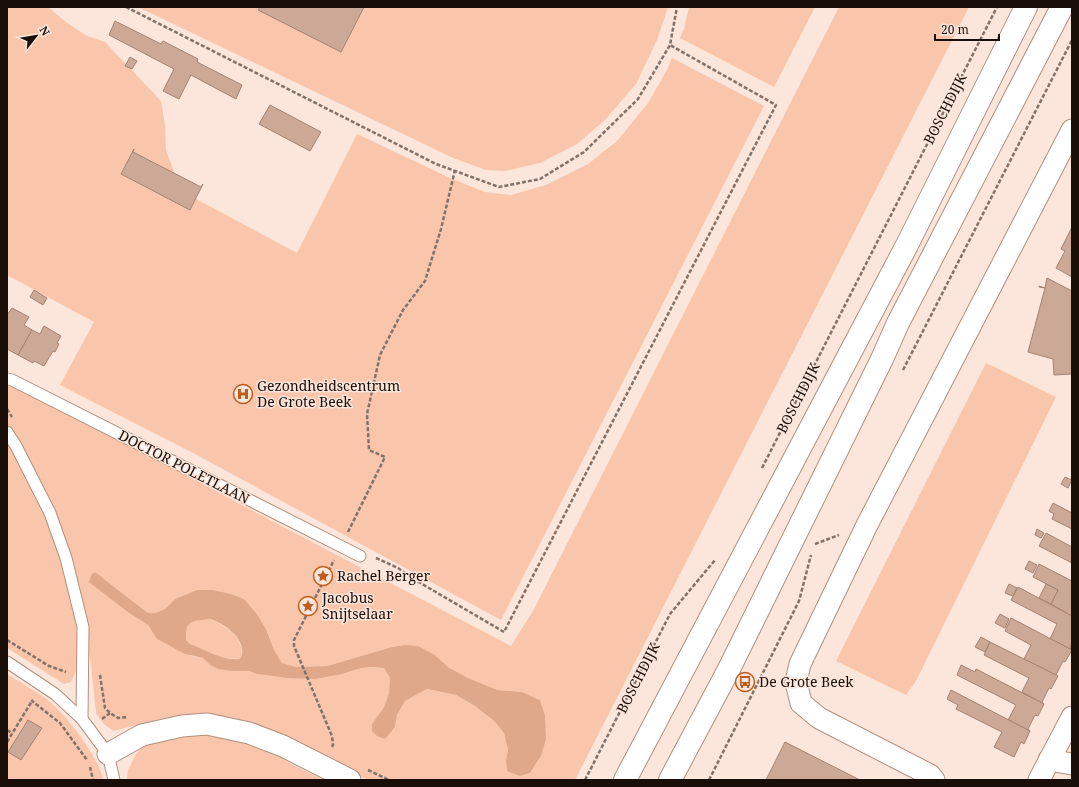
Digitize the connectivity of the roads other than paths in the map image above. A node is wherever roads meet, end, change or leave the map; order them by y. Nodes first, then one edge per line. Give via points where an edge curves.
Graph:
1 (1026, 7) edge
2 (1062, 7) edge
3 (1072, 130) edge
4 (7, 379) edge
5 (7, 432) edge
6 (360, 556) road end
7 (7, 662) edge
8 (1072, 717) edge
9 (82, 719) junction
10 (108, 754) junction
11 (1049, 760) junction
12 (1072, 764) edge
13 (114, 780) edge
14 (350, 780) edge
15 (625, 780) edge
16 (670, 780) edge
17 (934, 780) edge
18 (1039, 780) edge

1 - 15 main road, BOSCHDIJK via 907,245
2 - 16 main road via 898,324 728,671
3 - 17 street via 867,525 800,664 796,682 801,703 819,718 930,775
4 - 6 lane, DOCTOR POLETLAAN
5 - 9 lane via 50,513 66,558 83,627
7 - 9 lane via 55,694
8 - 11 street
9 - 10 lane
10 - 13 lane
10 - 14 street via 142,735 182,726 207,724 249,733 276,743
11 - 12 street
11 - 18 street

